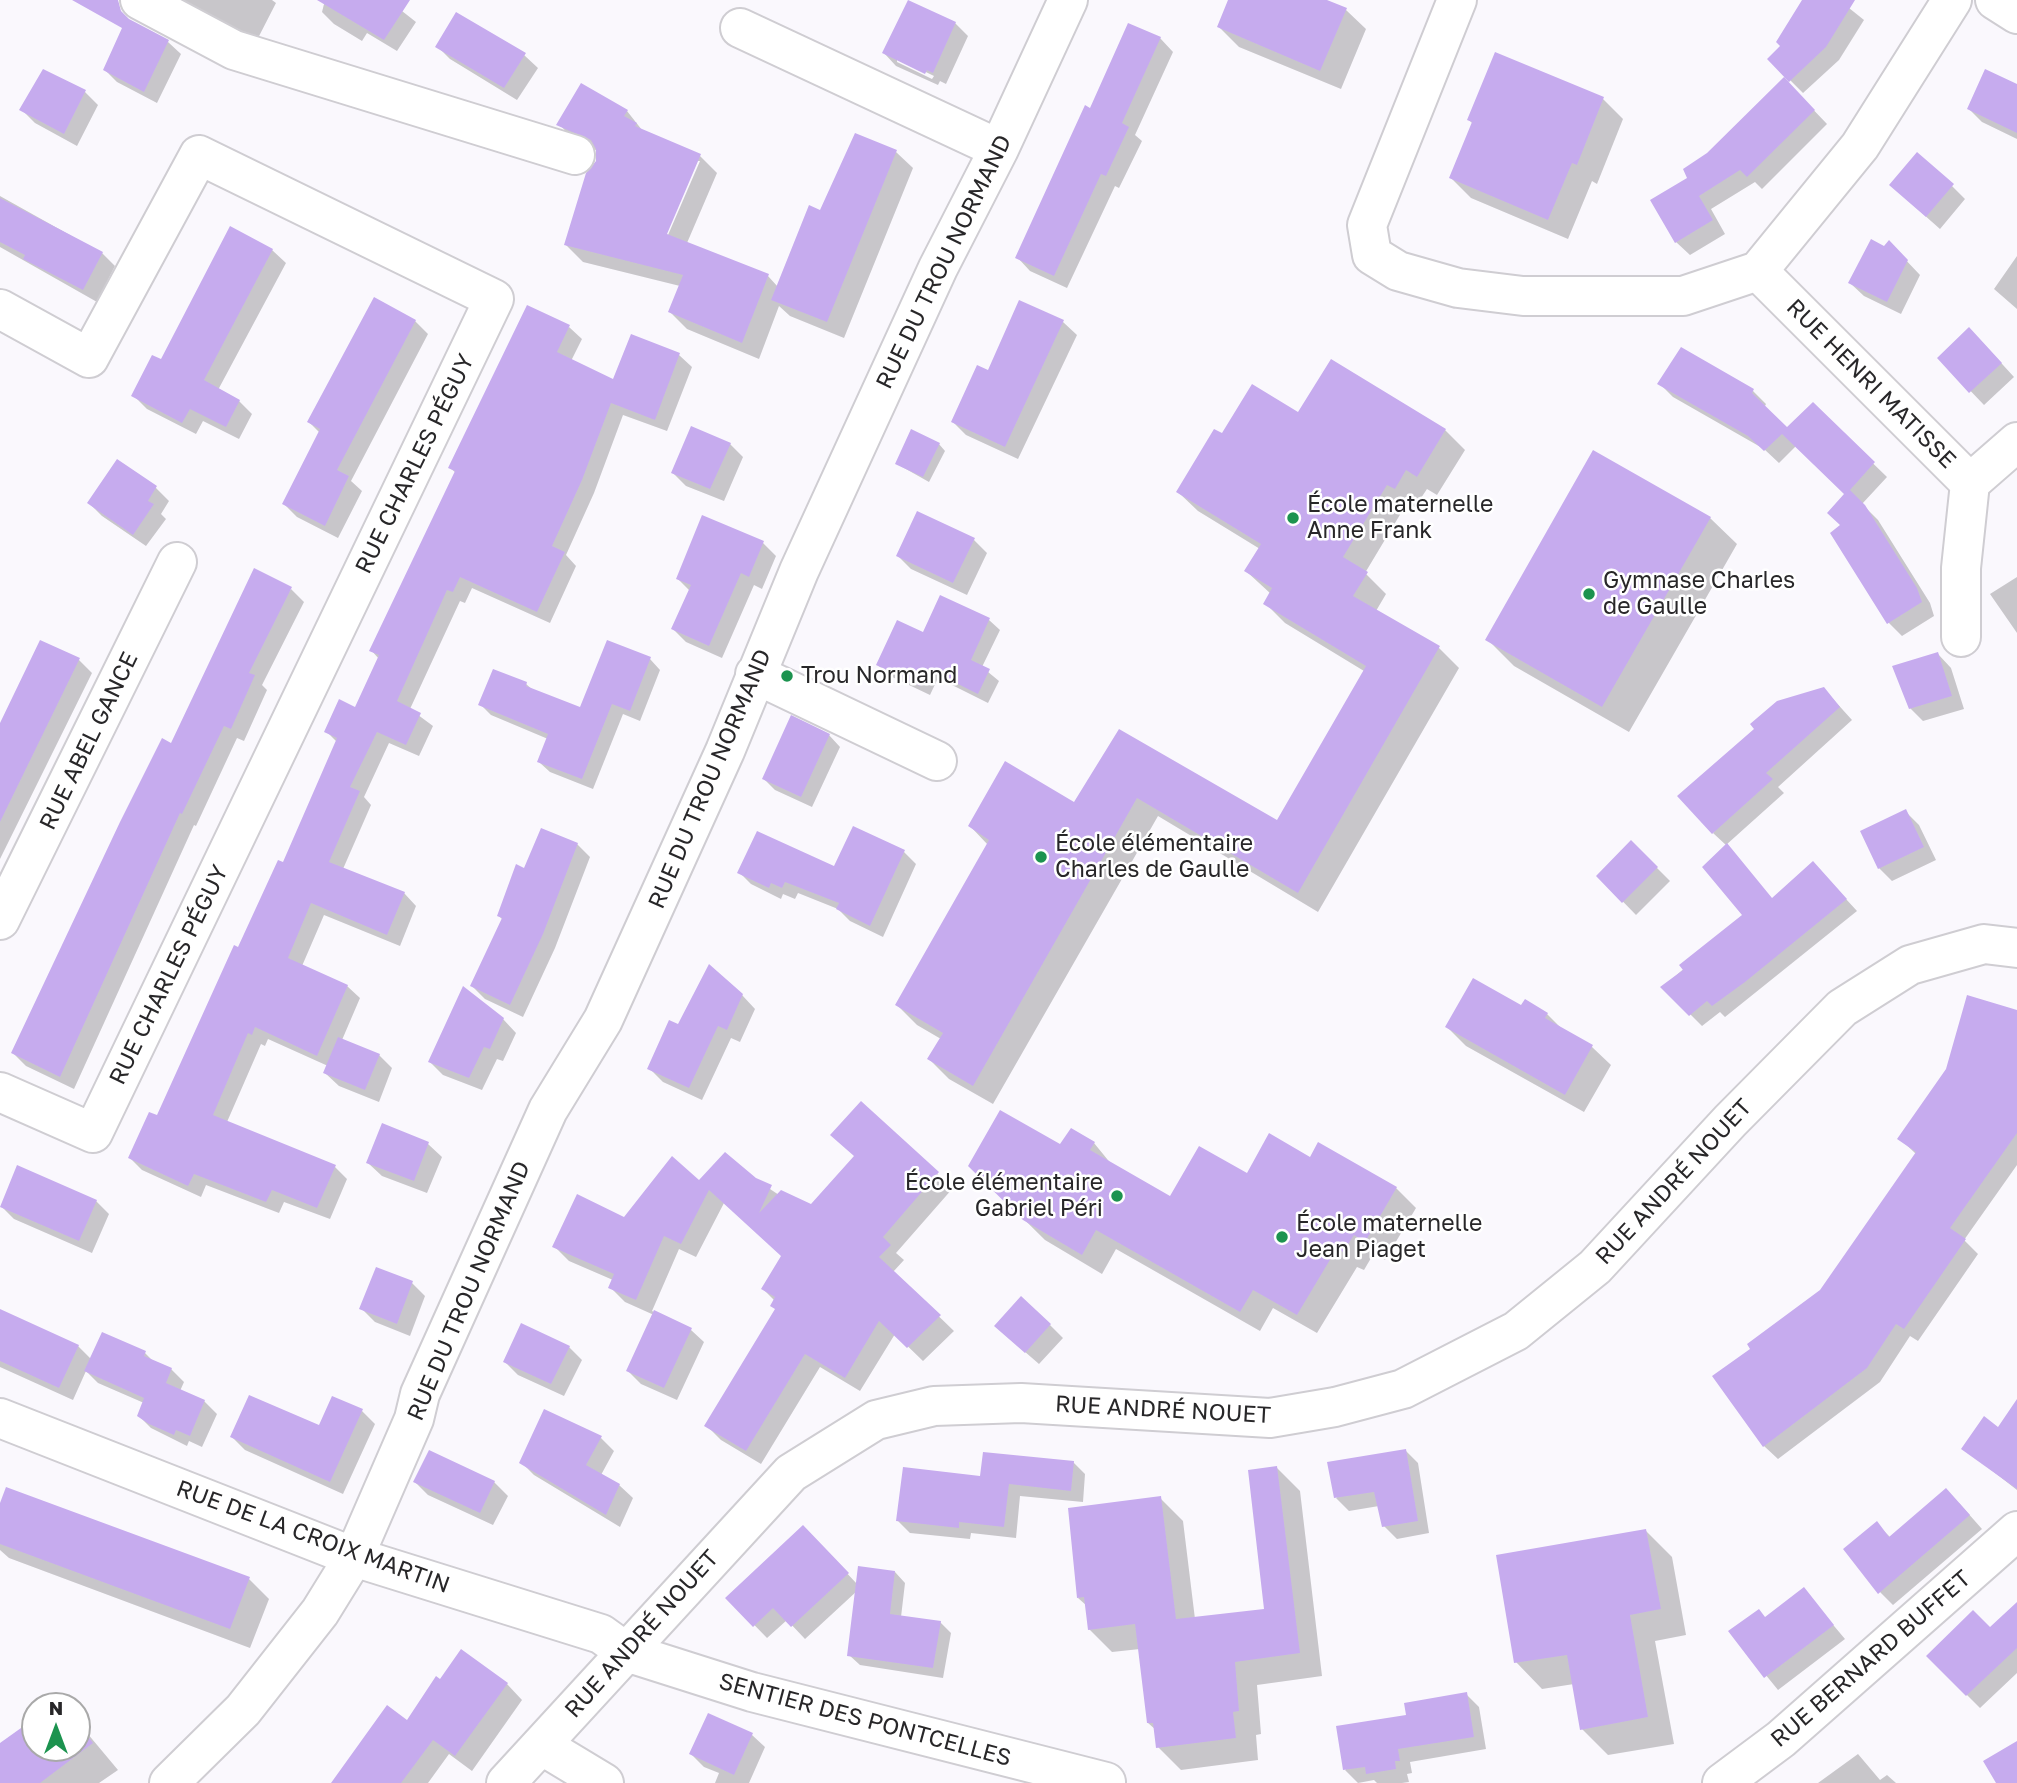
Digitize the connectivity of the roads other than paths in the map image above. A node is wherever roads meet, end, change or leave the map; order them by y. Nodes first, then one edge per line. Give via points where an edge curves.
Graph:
1 (140, 0) edge
2 (1068, 0) edge
3 (1457, 0) edge
4 (1952, 0) edge
5 (1995, 0) edge
6 (2017, 14) edge
7 (740, 28) dead end
8 (999, 149) junction
9 (575, 155) dead end
10 (1758, 271) junction
11 (0, 309) edge
12 (2017, 442) edge
13 (1970, 483) junction
14 (177, 562) dead end
15 (1961, 637) dead end
16 (755, 674) junction
17 (937, 761) dead end
18 (0, 920) edge
19 (2017, 948) edge
20 (0, 1092) edge
21 (0, 1418) edge
22 (2017, 1531) edge
23 (354, 1557) junction
24 (626, 1652) junction
25 (541, 1745) junction
26 (1106, 1782) edge
27 (169, 1783) edge
28 (506, 1783) edge
29 (604, 1783) edge
30 (1722, 1783) edge

1 - 9 street via 234,50
2 - 8 street, RUE DU TROU NORMAND
3 - 10 street via 1367,225 1372,255 1398,271 1458,288 1523,296 1683,296
4 - 10 street via 1860,146
5 - 6 street
7 - 8 street
8 - 16 street, RUE DU TROU NORMAND via 938,268
10 - 13 street, RUE HENRI MATISSE
11 - 20 street, RUE CHARLES PÉGUY via 89,358 200,155 494,299 93,1133
12 - 13 street, RUE HENRI MATISSE
13 - 15 street via 1961,568
14 - 18 street, RUE ABEL GANCE
16 - 17 street
16 - 23 street, RUE DU TROU NORMAND via 725,751 603,1020 548,1110 420,1394 414,1419
19 - 24 street, RUE ANDRÉ NOUET via 1984,944 1910,965 1842,1008 1595,1267 1516,1331 1403,1389 1270,1418 1021,1403 934,1406 876,1420 791,1473
21 - 23 street, RUE DE LA CROIX MARTIN
22 - 30 street, RUE BERNARD BUFFET via 1781,1739
23 - 24 street, RUE DE LA CROIX MARTIN via 601,1634
23 - 27 street, RUE DU TROU NORMAND via 320,1612 243,1710
24 - 25 street, RUE ANDRÉ NOUET
24 - 26 street, SENTIER DES PONTCELLES via 752,1692
25 - 28 street, RUE ANDRÉ NOUET
25 - 29 street

